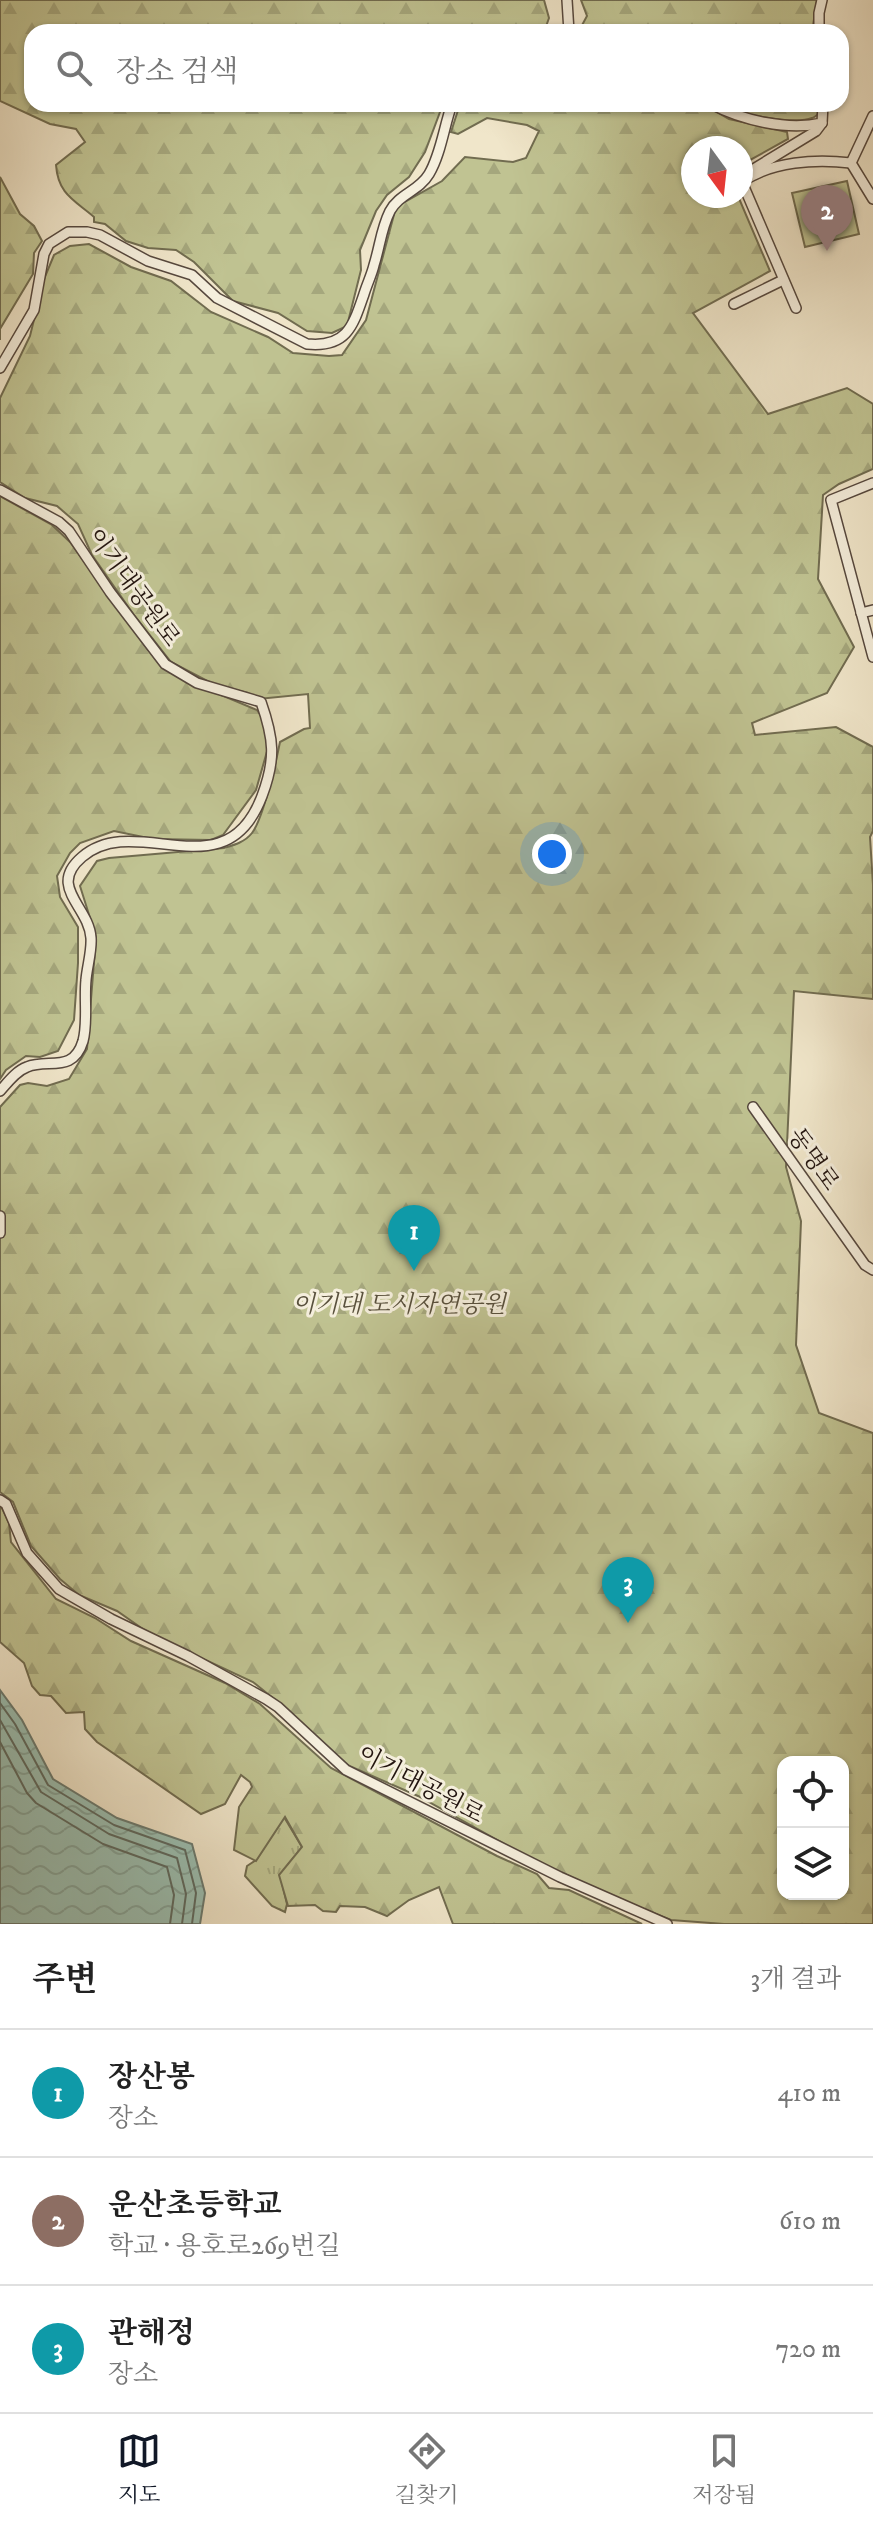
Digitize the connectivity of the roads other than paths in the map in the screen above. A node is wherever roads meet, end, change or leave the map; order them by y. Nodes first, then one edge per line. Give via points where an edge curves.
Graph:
1 (567, 0) edge
2 (822, 0) edge
3 (568, 24) edge
4 (819, 24) edge
5 (449, 112) edge
6 (726, 112) edge
7 (823, 112) edge
8 (873, 116) edge
9 (822, 123) junction
10 (851, 163) junction
11 (753, 170) edge
12 (753, 175) edge
13 (873, 199) edge
14 (753, 208) edge
15 (783, 280) junction
16 (734, 304) dead end
17 (796, 308) dead end
18 (0, 368) edge
19 (873, 483) edge
20 (0, 490) edge
21 (873, 610) edge
22 (861, 613) junction
23 (873, 657) edge
24 (0, 1091) edge
25 (753, 1107) dead end
26 (0, 1216) edge
27 (0, 1233) edge
28 (873, 1270) edge
29 (0, 1500) edge
30 (667, 1924) edge

1 - 3 street
2 - 4 street
5 - 18 street via 429,175 391,208 358,314 349,331 335,341 307,344 217,298 192,275 148,261 100,235 68,232 49,244 34,310
6 - 9 street via 805,127
7 - 9 street
8 - 10 street
9 - 11 street
10 - 12 street via 793,164
10 - 13 street
14 - 15 street
15 - 16 street
15 - 17 street
19 - 22 street via 831,500
20 - 24 street, 이기대공원로 via 69,531 165,664 197,683 261,702 273,753 254,816 235,838 200,845 106,844 74,865 68,885 91,937 82,1042 62,1065 28,1066
21 - 22 street
22 - 23 street
25 - 28 street, 동명로
26 - 27 street
29 - 30 street, 이기대공원로 via 27,1553 59,1589 278,1707 346,1770

